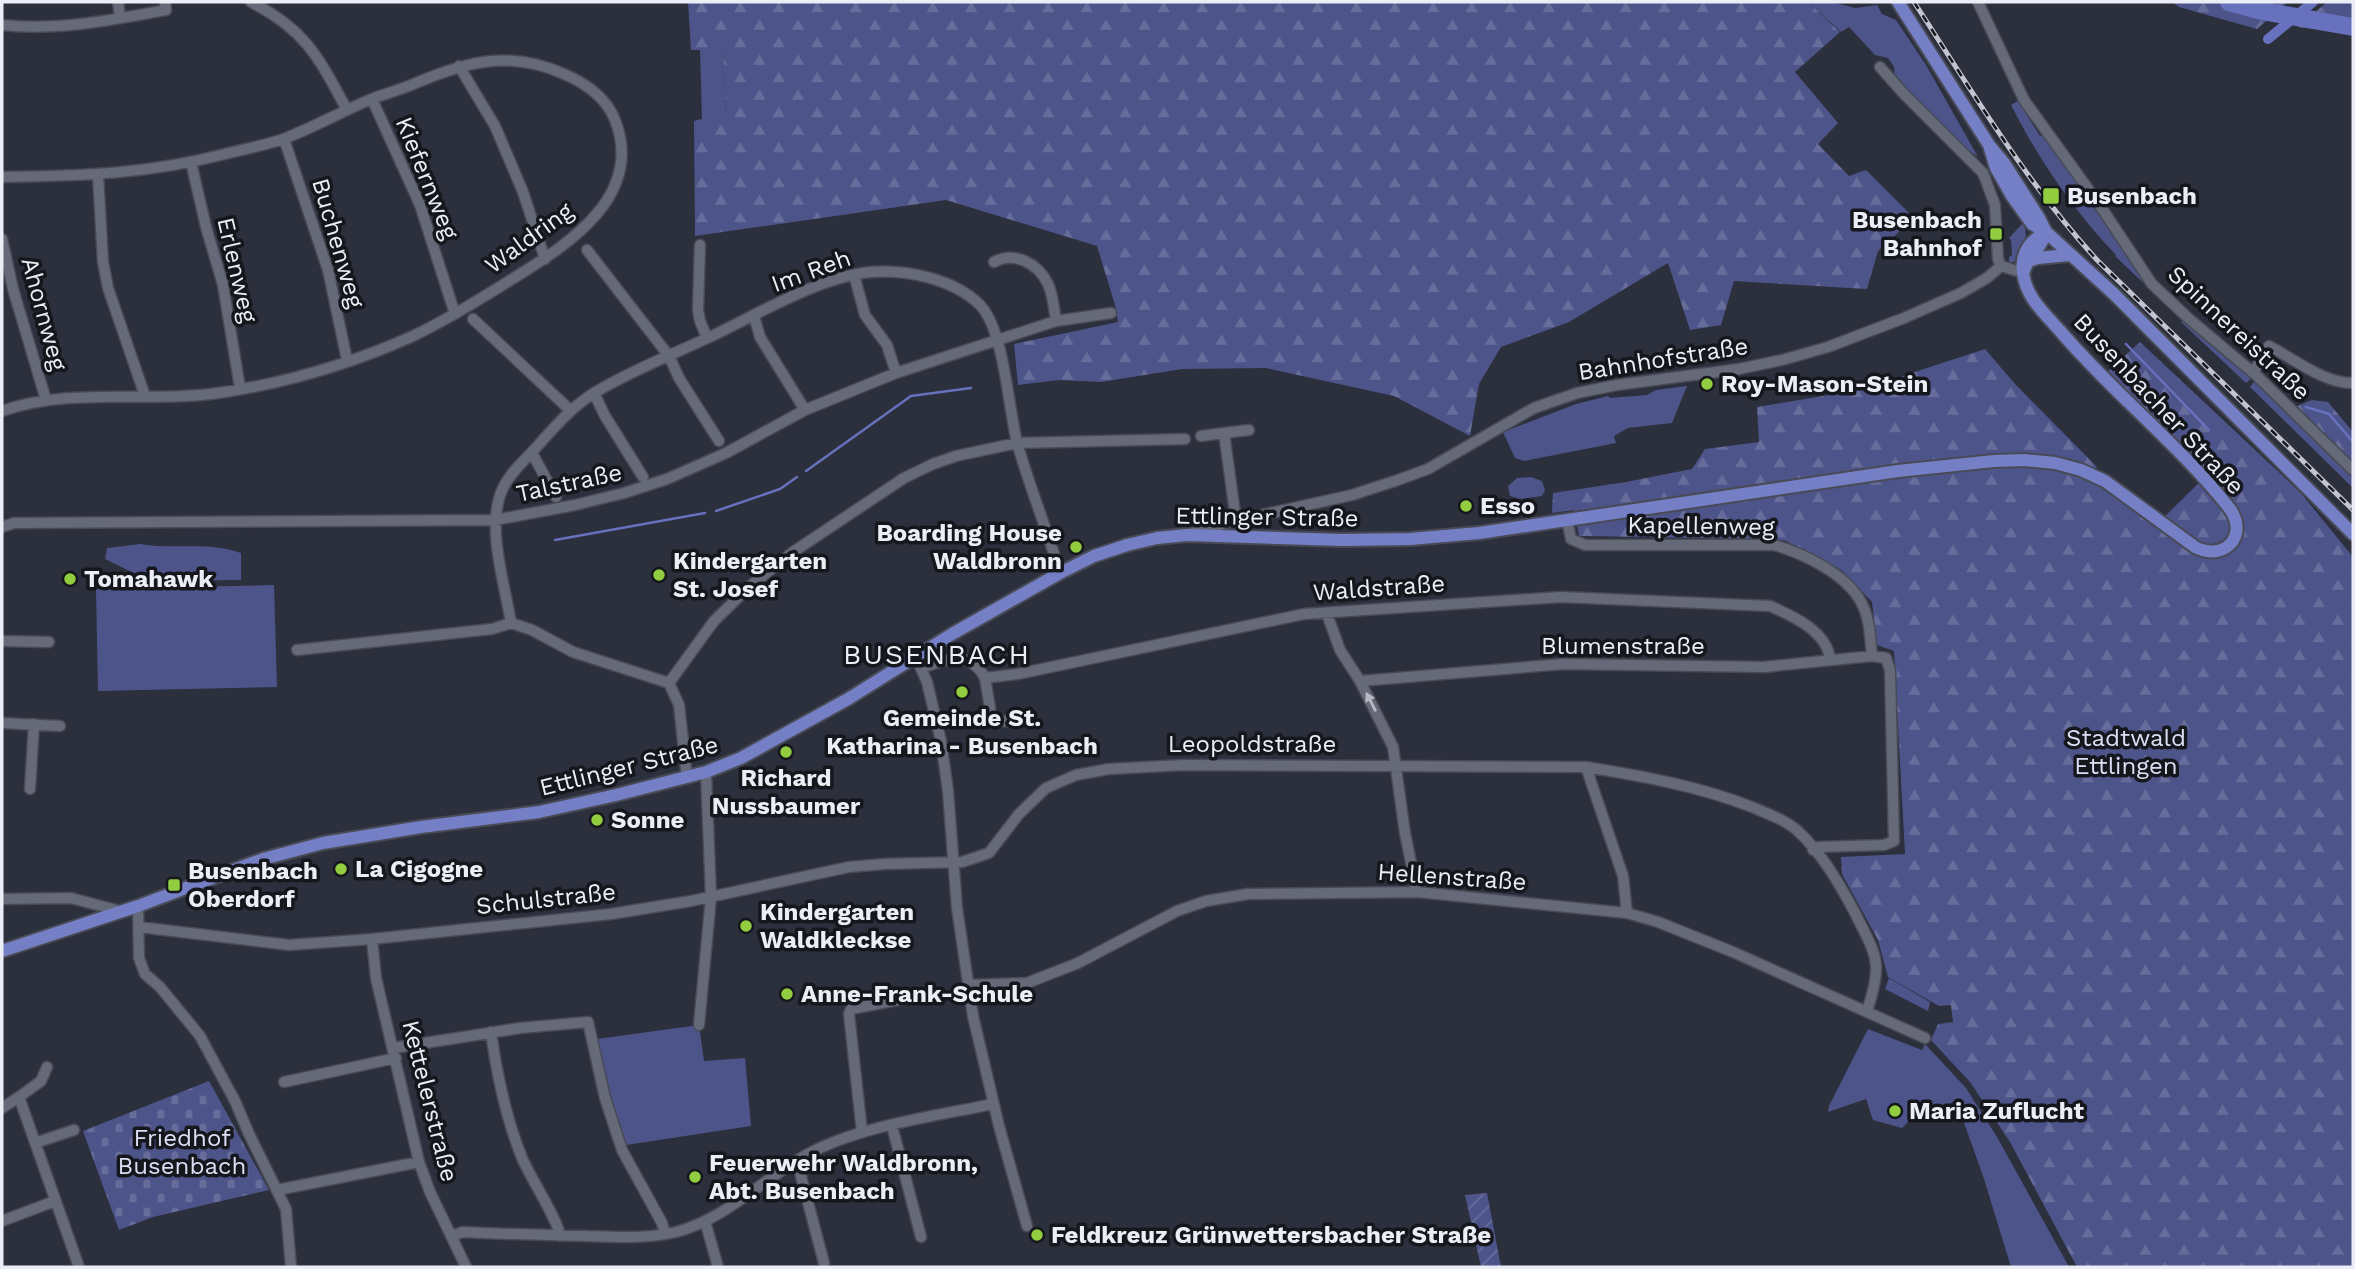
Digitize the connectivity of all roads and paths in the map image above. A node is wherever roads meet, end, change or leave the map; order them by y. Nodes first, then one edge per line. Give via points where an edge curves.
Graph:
1 (118, 2) edge
2 (166, 2) edge
3 (251, 2) edge
4 (1883, 2) edge
5 (1978, 2) edge
6 (1900, 5) edge
7 (120, 18) junction
8 (2, 25) edge
9 (459, 65) junction
10 (1880, 67) dead end
11 (372, 99) junction
12 (347, 110) junction
13 (284, 139) junction
14 (191, 162) junction
15 (98, 175) junction
16 (2, 177) edge
17 (2046, 232) junction
18 (2, 239) edge
19 (700, 245) dead end
20 (587, 250) dead end
21 (2069, 255) junction
22 (545, 258) junction
23 (994, 261) dead end
24 (2001, 266) junction
25 (2026, 267) junction
26 (854, 275) junction
27 (1111, 313) dead end
28 (455, 314) junction
29 (754, 316) junction
30 (473, 319) dead end
31 (1056, 321) junction
32 (707, 338) junction
33 (997, 340) junction
34 (669, 356) junction
35 (347, 360) junction
36 (896, 373) junction
37 (2253, 373) junction
38 (2353, 383) edge
39 (240, 388) junction
40 (594, 393) junction
41 (145, 397) junction
42 (46, 400) junction
43 (570, 410) junction
44 (806, 410) junction
45 (2, 411) edge
46 (1249, 430) dead end
47 (1224, 433) junction
48 (1201, 436) dead end
49 (1185, 439) dead end
50 (719, 441) dead end
51 (1017, 443) junction
52 (532, 453) junction
53 (2353, 470) edge
54 (1898, 471) joint
55 (643, 477) dead end
56 (556, 497) dead end
57 (495, 520) junction
58 (1236, 520) junction
59 (1567, 520) junction
60 (2, 528) edge
61 (2353, 534) edge
62 (1187, 535) junction
63 (1060, 573) junction
64 (1327, 614) junction
65 (511, 623) junction
66 (2, 640) edge
67 (49, 642) dead end
68 (297, 650) dead end
69 (1872, 656) junction
70 (1830, 660) junction
71 (919, 663) junction
72 (985, 678) junction
73 (1360, 681) junction
74 (669, 683) junction
75 (1019, 722) dead end
76 (2, 723) edge
77 (34, 724) junction
78 (60, 726) dead end
79 (1396, 765) junction
80 (1586, 767) junction
81 (706, 772) junction
82 (687, 778) junction
83 (30, 789) dead end
84 (1813, 849) junction
85 (954, 862) junction
86 (1417, 892) junction
87 (711, 897) junction
88 (2, 900) edge
89 (138, 906) junction
90 (120, 911) junction
91 (1628, 914) junction
92 (139, 927) junction
93 (372, 939) junction
94 (2, 951) edge
95 (968, 985) junction
96 (908, 998) dead end
97 (1867, 1011) junction
98 (699, 1025) dead end
99 (491, 1032) junction
100 (1925, 1038) dead end
101 (394, 1053) junction
102 (47, 1066) dead end
103 (284, 1082) dead end
104 (19, 1097) junction
105 (993, 1104) junction
106 (2, 1108) edge
107 (892, 1126) junction
108 (74, 1130) dead end
109 (862, 1132) junction
110 (34, 1143) junction
111 (797, 1161) junction
112 (419, 1162) junction
113 (277, 1190) junction
114 (55, 1201) junction
115 (2, 1221) edge
116 (705, 1221) junction
117 (1027, 1226) dead end
118 (664, 1234) junction
119 (451, 1236) junction
120 (560, 1236) junction
121 (920, 1237) dead end
122 (824, 1263) dead end
123 (79, 1267) edge
124 (291, 1267) edge
125 (466, 1267) edge
126 (718, 1267) edge

1 - 7 street
2 - 7 street via 166,10
3 - 12 street via 304,40
4 - 6 main road
5 - 37 street, Spinnereistraße via 2024,100 2152,284
6 - 17 main road via 1989,145 2011,196 2032,225
7 - 8 street via 51,27
9 - 11 street, Waldring
9 - 22 street via 495,126
9 - 22 street, Waldring via 534,62 577,80 612,111 622,146 617,179 604,206 575,237
10 - 24 street via 1983,173 1994,205
11 - 12 street, Waldring
11 - 28 street, Kiefernweg via 420,205
12 - 13 street, Waldring
13 - 14 street, Waldring
13 - 35 street, Buchenweg via 328,270
14 - 15 street, Waldring
14 - 39 street, Erlenweg via 223,285
15 - 16 street, Waldring
15 - 41 street via 108,288
17 - 21 main road
17 - 25 main road
18 - 42 street, Ahornweg
19 - 32 street via 698,310
20 - 34 street
21 - 25 main road via 2038,258
21 - 61 main road via 2151,330
22 - 28 street, Waldring
23 - 31 street via 1019,257 1043,275
24 - 25 street
24 - 58 street, Bahnhofstraße via 1961,293 1828,347 1739,369 1577,393 1526,412 1428,469 1352,495
25 - 54 main road, Busenbacher Straße via 2032,297 2082,356 2230,509 2236,523 2231,543 2217,552 2203,551 2105,481 2055,464 1994,461
26 - 29 street, Im Reh via 805,291
26 - 33 street, Im Reh via 898,273 954,287 982,307
26 - 36 street via 865,314 887,345
27 - 31 street, Talstraße
28 - 35 street, Waldring via 415,335
29 - 32 street, Im Reh
29 - 44 street via 760,337
30 - 43 street
31 - 33 street, Talstraße
32 - 34 street, Im Reh
33 - 36 street, Talstraße
33 - 51 street, Im Reh
34 - 40 street, Im Reh
34 - 50 street
35 - 39 street, Waldring
36 - 44 street, Talstraße
37 - 38 street via 2269,346 2328,378
37 - 53 street, Spinnereistraße
39 - 41 street, Waldring
40 - 43 street, Im Reh
40 - 55 street
41 - 42 street, Waldring
42 - 45 street, Waldring
43 - 52 street, Im Reh
44 - 57 street, Talstraße via 648,486
46 - 47 street
47 - 48 street
47 - 58 street
49 - 51 street
51 - 63 street, Im Reh
51 - 74 street via 956,456 904,478 793,552 714,621
52 - 56 street
52 - 57 street, Im Reh via 508,477
54 - 59 main road, Ettlinger Straße
57 - 60 street, Talstraße via 14,523
57 - 65 street
58 - 62 street, Bahnhofstraße
59 - 62 main road, Ettlinger Straße via 1410,539
59 - 69 street, Kapellenweg via 1571,539 1585,545 1774,545 1794,551 1854,591 1867,616
62 - 63 main road, Ettlinger Straße via 1127,545
63 - 71 main road, Ettlinger Straße
64 - 70 street, Waldstraße via 1561,597 1770,606 1817,634 1825,642
64 - 72 street, Waldstraße via 1304,614
64 - 73 street via 1340,650
65 - 68 street via 492,629
65 - 74 street via 573,652
66 - 67 street
69 - 70 street, Blumenstraße
69 - 84 street, Blumenstraße via 1886,657 1890,670 1894,841
70 - 73 street, Blumenstraße via 1764,667 1564,664
71 - 72 street via 964,660 980,668
71 - 81 main road, Ettlinger Straße
71 - 85 street via 941,741
72 - 75 street via 992,720
79 -> 73 street via 1394,747
74 - 82 street via 679,705
76 - 77 street
77 - 78 street
77 - 83 street
79 - 80 street, Leopoldstraße
79 - 85 street, Leopoldstraße via 1184,765 1076,775 1032,800 989,853
79 - 86 street
80 - 84 street, Leopoldstraße via 1731,799 1784,822
80 - 91 street via 1623,876
81 - 82 main road, Ettlinger Straße
81 - 87 street
82 - 89 main road, Ettlinger Straße via 539,811 323,843 263,859
84 - 97 street, Leopoldstraße via 1836,877 1873,947 1878,976
85 - 87 street, Schulstraße via 849,867
85 - 95 street
86 - 91 street, Hellenstraße
86 - 95 street, Hellenstraße via 1248,894 1206,901 1046,977 1027,983
87 - 93 street, Schulstraße via 611,914
87 - 98 street
88 - 90 street via 71,898
89 - 90 main road, Ettlinger Straße
89 - 92 street
90 - 94 main road, Ettlinger Straße
91 - 97 street, Hellenstraße via 1733,952
92 - 93 street, Schulstraße via 289,945
92 - 113 street via 139,958 145,974 200,1036
93 - 101 street, Kettelerstraße
95 - 105 street
96 - 109 street via 851,1009 849,1014
97 - 100 street, Hellenstraße
99 - 101 street
99 - 118 street via 588,1022 622,1150
99 - 120 street via 501,1095 514,1136 560,1227
101 - 103 street
101 - 112 street, Kettelerstraße
102 - 104 street via 41,1081
104 - 106 street
104 - 110 street
105 - 107 street
105 - 117 street
107 - 109 street
107 - 121 street
108 - 110 street
109 - 111 street
110 - 114 street
111 - 116 street
111 - 122 street
112 - 113 street
112 - 119 street, Kettelerstraße
113 - 124 street via 286,1209
114 - 115 street
114 - 123 street
116 - 118 street
116 - 126 street
118 - 120 street
119 - 120 street via 463,1232
119 - 125 street, Kettelerstraße

